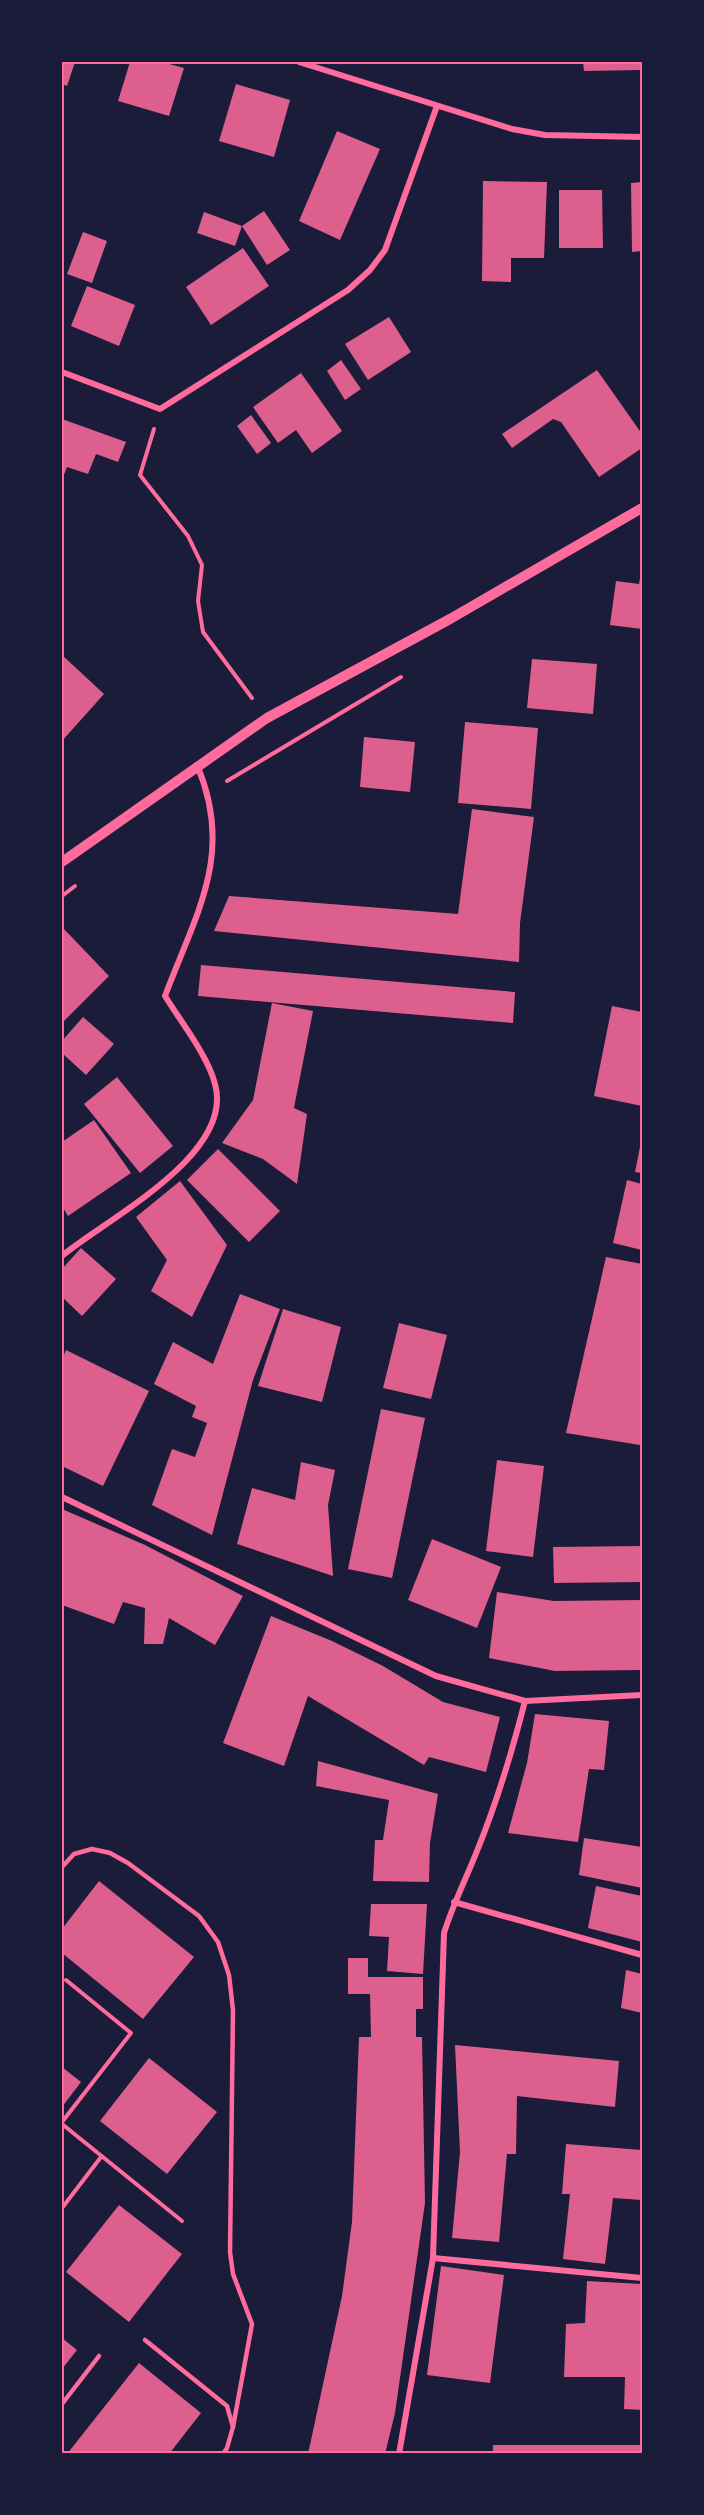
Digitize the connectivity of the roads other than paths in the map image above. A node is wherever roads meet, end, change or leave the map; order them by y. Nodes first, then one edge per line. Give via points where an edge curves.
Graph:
1 (299, 62) edge
2 (437, 106) junction
3 (642, 137) edge
4 (62, 372) edge
5 (642, 508) edge
6 (197, 765) junction
7 (62, 862) edge
8 (62, 1256) edge
9 (62, 1497) edge
10 (642, 1695) edge
11 (525, 1701) junction
12 (62, 1867) edge
13 (454, 1902) junction
14 (642, 1955) edge
15 (434, 2259) junction
16 (642, 2278) edge
17 (144, 2340) dead end
18 (99, 2356) dead end
19 (62, 2404) edge
20 (233, 2427) junction
21 (223, 2454) edge
22 (399, 2454) edge

1 - 2 street
2 - 3 street via 545,135
2 - 4 street via 385,250 348,290 160,409
5 - 6 street via 450,619 267,718
6 - 7 street
6 - 8 street via 214,821 214,855 165,996 215,1082 212,1122 192,1154 170,1178
9 - 11 street via 436,1676
10 - 11 street
11 - 13 street via 505,1775 477,1853
12 - 20 lane via 74,1854 92,1849 129,1863 200,1916 218,1942 229,1975 230,2252 233,2274 252,2324
13 - 14 street
13 - 15 street via 444,1933
15 - 16 street
15 - 22 street
17 - 20 lane via 227,2406
18 - 19 lane
20 - 21 lane

